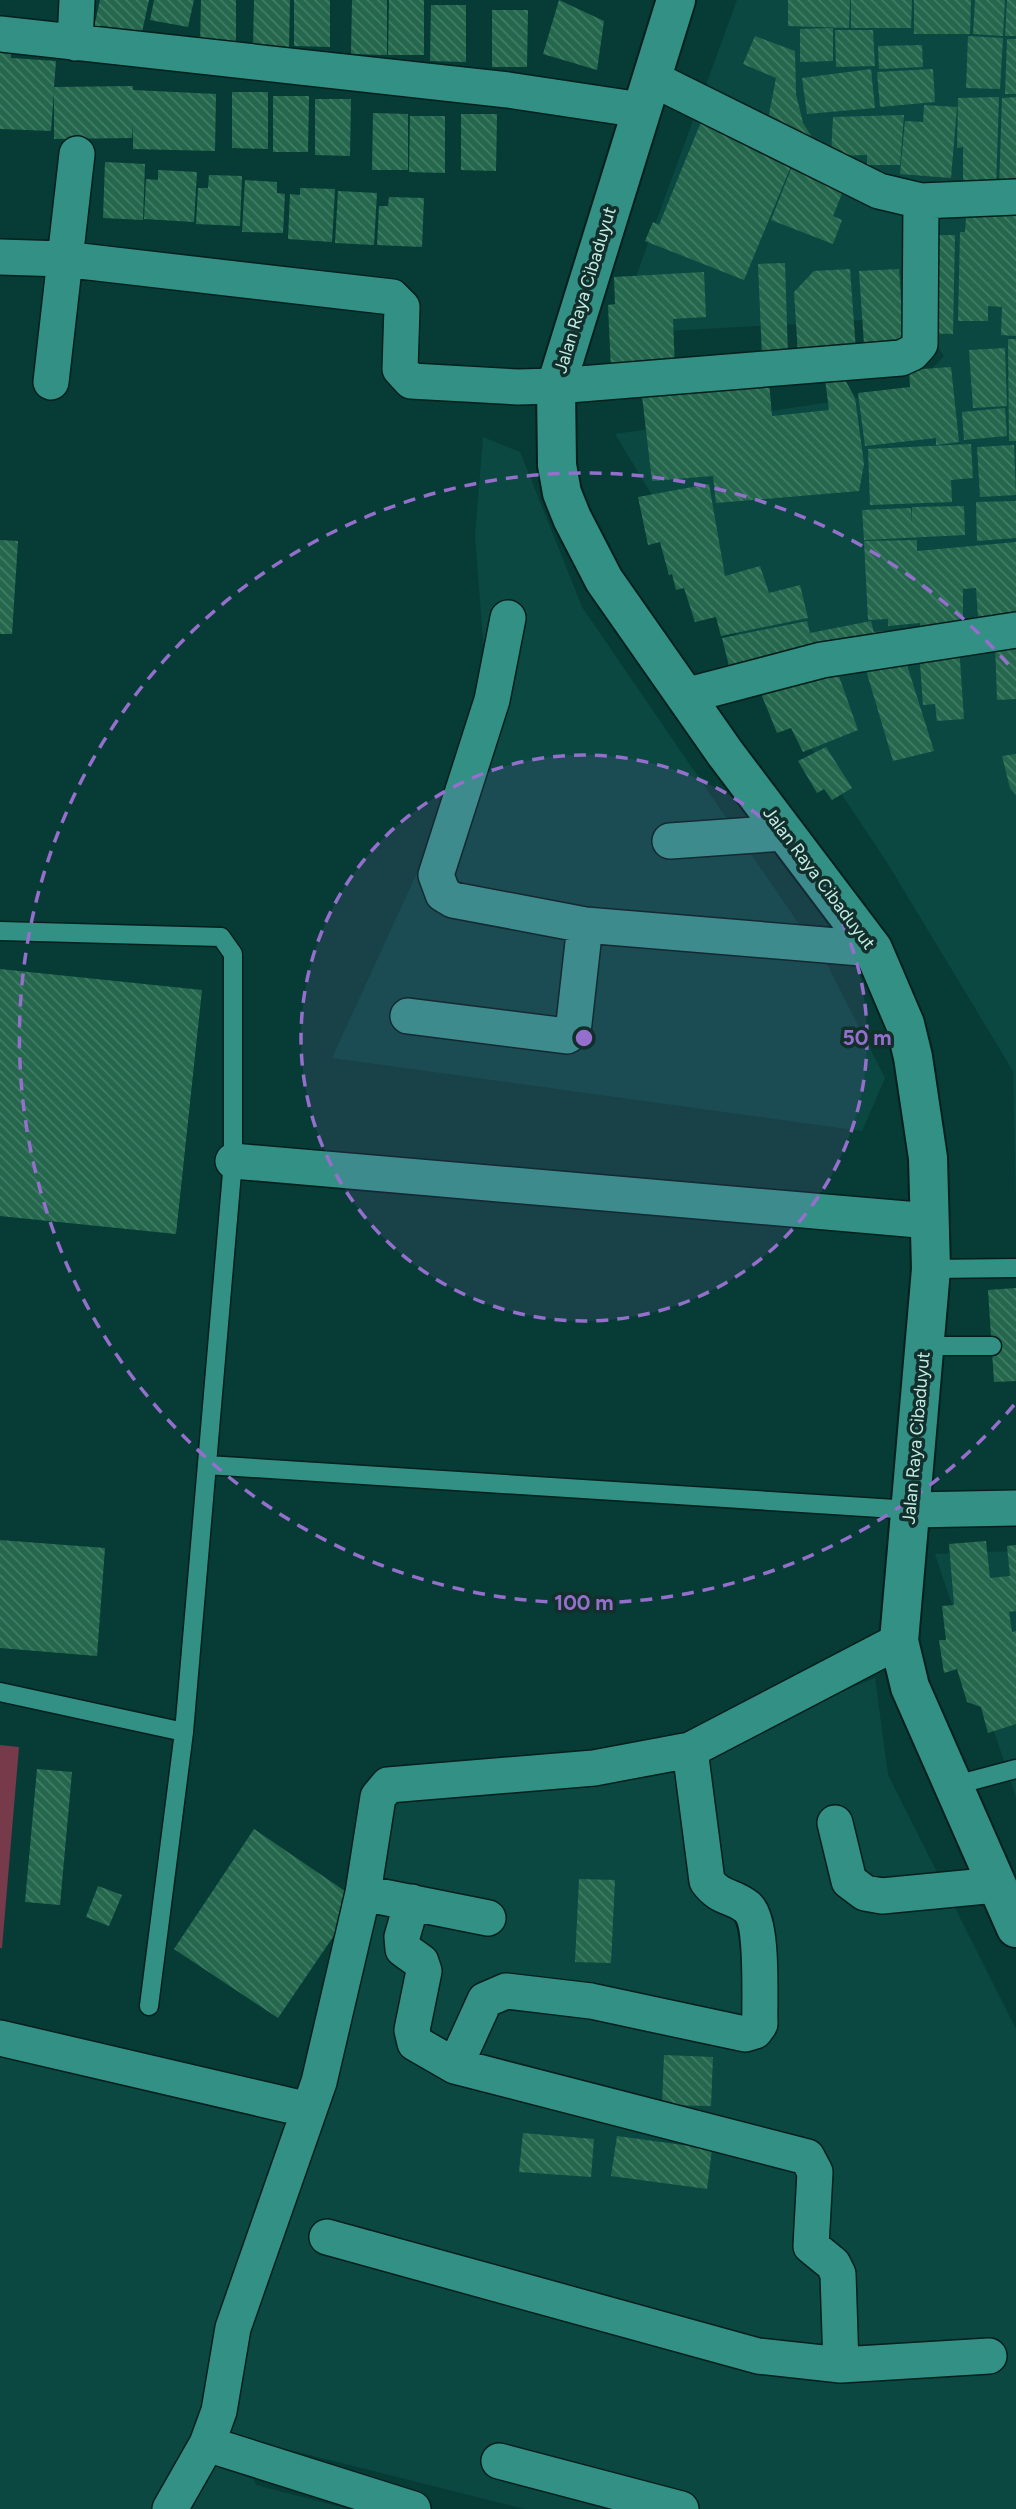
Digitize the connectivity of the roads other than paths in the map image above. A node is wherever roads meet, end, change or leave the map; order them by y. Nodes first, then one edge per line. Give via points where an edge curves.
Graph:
1 (77, 0) edge
2 (676, 0) edge
3 (0, 34) edge
4 (75, 43) junction
5 (646, 94) junction
6 (77, 154) dead end
7 (1016, 197) edge
8 (921, 201) junction
9 (0, 257) edge
10 (63, 259) junction
11 (51, 382) dead end
12 (556, 386) junction
13 (508, 618) dead end
14 (1016, 630) edge
15 (685, 696) junction
16 (785, 833) junction
17 (670, 841) dead end
18 (585, 925) junction
19 (0, 931) edge
20 (873, 949) junction
21 (408, 1016) dead end
22 (233, 1161) junction
23 (930, 1221) junction
24 (1016, 1268) edge
25 (932, 1269) junction
26 (924, 1346) junction
27 (992, 1346) dead end
28 (207, 1465) junction
29 (1016, 1508) edge
30 (911, 1510) junction
31 (900, 1641) junction
32 (0, 1692) edge
33 (184, 1732) junction
34 (690, 1751) junction
35 (1016, 1769) edge
36 (952, 1786) junction
37 (835, 1823) dead end
38 (996, 1885) junction
39 (363, 1893) junction
40 (412, 1902) junction
41 (488, 1918) dead end
42 (1016, 1928) edge
43 (149, 2006) dead end
44 (0, 2038) edge
45 (454, 2066) junction
46 (309, 2110) junction
47 (327, 2237) dead end
48 (989, 2356) dead end
49 (841, 2365) junction
50 (206, 2444) junction
51 (499, 2461) dead end
52 (403, 2508) edge
53 (170, 2509) edge
54 (681, 2509) edge

1 - 4 street
2 - 5 main road, Jalan Raya Cibaduyut
3 - 4 street
4 - 5 street via 508,90
5 - 8 street via 879,191
5 - 12 main road, Jalan Raya Cibaduyut
6 - 10 street
7 - 8 street
8 - 12 street via 920,344 912,353 901,358
9 - 10 street
10 - 11 street
10 - 12 street via 392,297 402,307 400,369 411,381
12 - 15 main road, Jalan Raya Cibaduyut via 557,465 572,518 604,580
13 - 18 street via 492,700 436,875 438,886 453,900
14 - 15 street via 821,660
15 - 16 main road, Jalan Raya Cibaduyut
16 - 17 street
16 - 20 main road, Jalan Raya Cibaduyut
18 - 20 street
18 - 21 street via 573,1032 567,1036
19 - 22 lane via 221,937 233,954 235,975
20 - 23 main road, Jalan Raya Cibaduyut via 892,986 914,1057 928,1157
22 - 23 street
22 - 28 lane
23 - 25 main road, Jalan Raya Cibaduyut
24 - 25 lane
25 - 26 main road, Jalan Raya Cibaduyut
26 - 27 lane
26 - 30 main road, Jalan Raya Cibaduyut
28 - 30 lane
28 - 33 lane
29 - 30 street
30 - 31 main road, Jalan Raya Cibaduyut
31 - 34 street
31 - 36 main road, Jalan Raya Cibaduyut via 910,1687
32 - 33 lane
33 - 43 lane
34 - 39 street via 594,1768 388,1785 378,1797
34 - 45 street via 707,1881 718,1895 746,1907 756,1924 760,2024 755,2031 745,2034 591,2001 506,1991 485,2000
35 - 36 lane
36 - 38 main road, Jalan Raya Cibaduyut
37 - 38 street via 849,1881 865,1893 881,1896
38 - 42 main road, Jalan Raya Cibaduyut
39 - 40 street
39 - 46 street via 320,2082
40 - 41 street
40 - 45 street via 402,1937 403,1949 421,1962 424,1971 412,2030 415,2043
44 - 46 street
45 - 49 street via 807,2157 815,2172 811,2246 838,2274
46 - 50 street via 233,2328 219,2411
47 - 49 street via 721,2347
48 - 49 street
50 - 52 street
50 - 53 street
51 - 54 street

